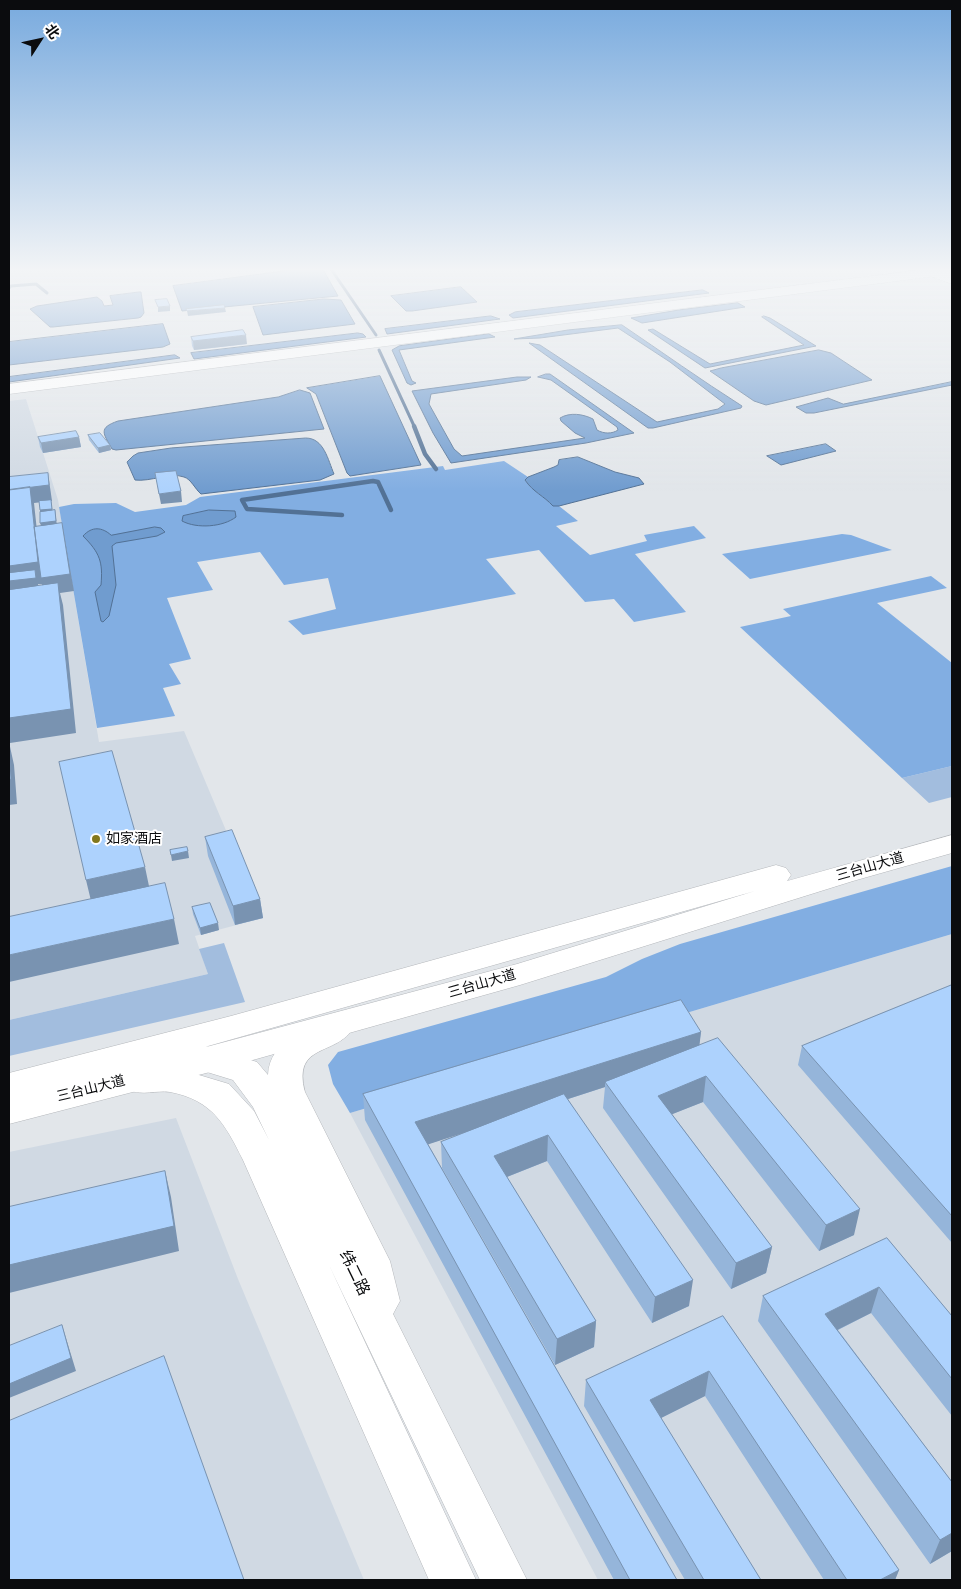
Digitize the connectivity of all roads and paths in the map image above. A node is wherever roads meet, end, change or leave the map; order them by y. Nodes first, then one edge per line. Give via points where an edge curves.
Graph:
1 (363, 343) edge
2 (9, 389) edge
3 (952, 827) edge
4 (952, 844) edge
5 (349, 1021) junction
6 (210, 1059) junction
7 (125, 1068) junction
8 (9, 1086) edge
9 (9, 1110) edge
10 (392, 1351) junction
11 (453, 1580) edge
12 (504, 1580) edge

1 - 2 main road
3 - 7 main road, 三台山大道
4 - 5 main road, 三台山大道 via 843,874 520,974
5 - 6 main road, 三台山大道
5 - 10 main road via 319,1036 291,1056 284,1078 371,1261
6 - 7 main road, 纬二路 via 171,1053
6 - 10 main road, 纬二路 via 245,1071 267,1099
7 - 8 main road, 三台山大道
7 - 9 main road, 三台山大道
7 - 11 main road via 217,1094 241,1121
10 - 12 main road, 纬二路

